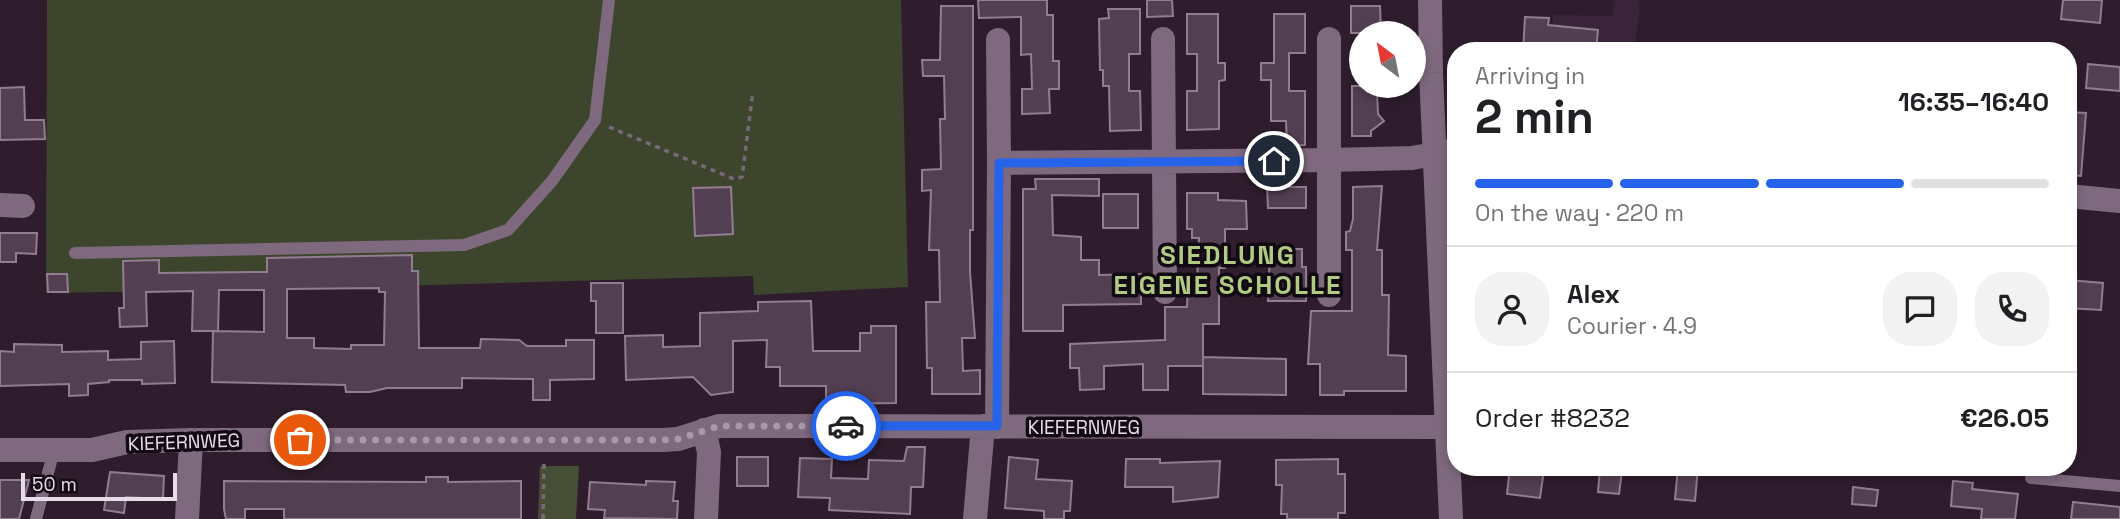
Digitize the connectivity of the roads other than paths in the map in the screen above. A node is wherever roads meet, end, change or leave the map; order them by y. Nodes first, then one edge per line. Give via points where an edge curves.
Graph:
1 (609, 0) edge
2 (1430, 0) edge
3 (1163, 39) dead end
4 (1329, 39) dead end
5 (998, 40) dead end
6 (1445, 152) edge
7 (1329, 160) junction
8 (1163, 162) junction
9 (999, 163) junction
10 (2077, 197) edge
11 (2120, 201) edge
12 (1447, 247) edge
13 (75, 253) dead end
14 (1165, 292) dead end
15 (1329, 295) dead end
16 (990, 426) junction
17 (1447, 427) edge
18 (704, 430) junction
19 (191, 440) junction
20 (0, 450) edge
21 (54, 450) junction
22 (1451, 476) edge
23 (2031, 478) dead end
24 (2120, 486) edge
25 (36, 519) edge
26 (187, 519) edge
27 (706, 519) edge
28 (975, 519) edge
29 (1451, 519) edge

1 - 13 lane via 595,120 552,181 508,230 464,245
2 - 6 street
3 - 8 street
4 - 7 street
5 - 9 street
6 - 7 street
6 - 12 street
7 - 8 street
7 - 15 street
8 - 9 street
8 - 14 street
9 - 16 street
10 - 11 street
16 - 17 street, KIEFERNWEG
16 - 18 street, KIEFERNWEG via 719,426
16 - 28 street
18 - 19 street, KIEFERNWEG via 670,440
18 - 27 street via 709,452
19 - 21 street, KIEFERNWEG
19 - 26 street
20 - 21 street, KIEFERNWEG
21 - 25 lane
22 - 29 street
23 - 24 lane

